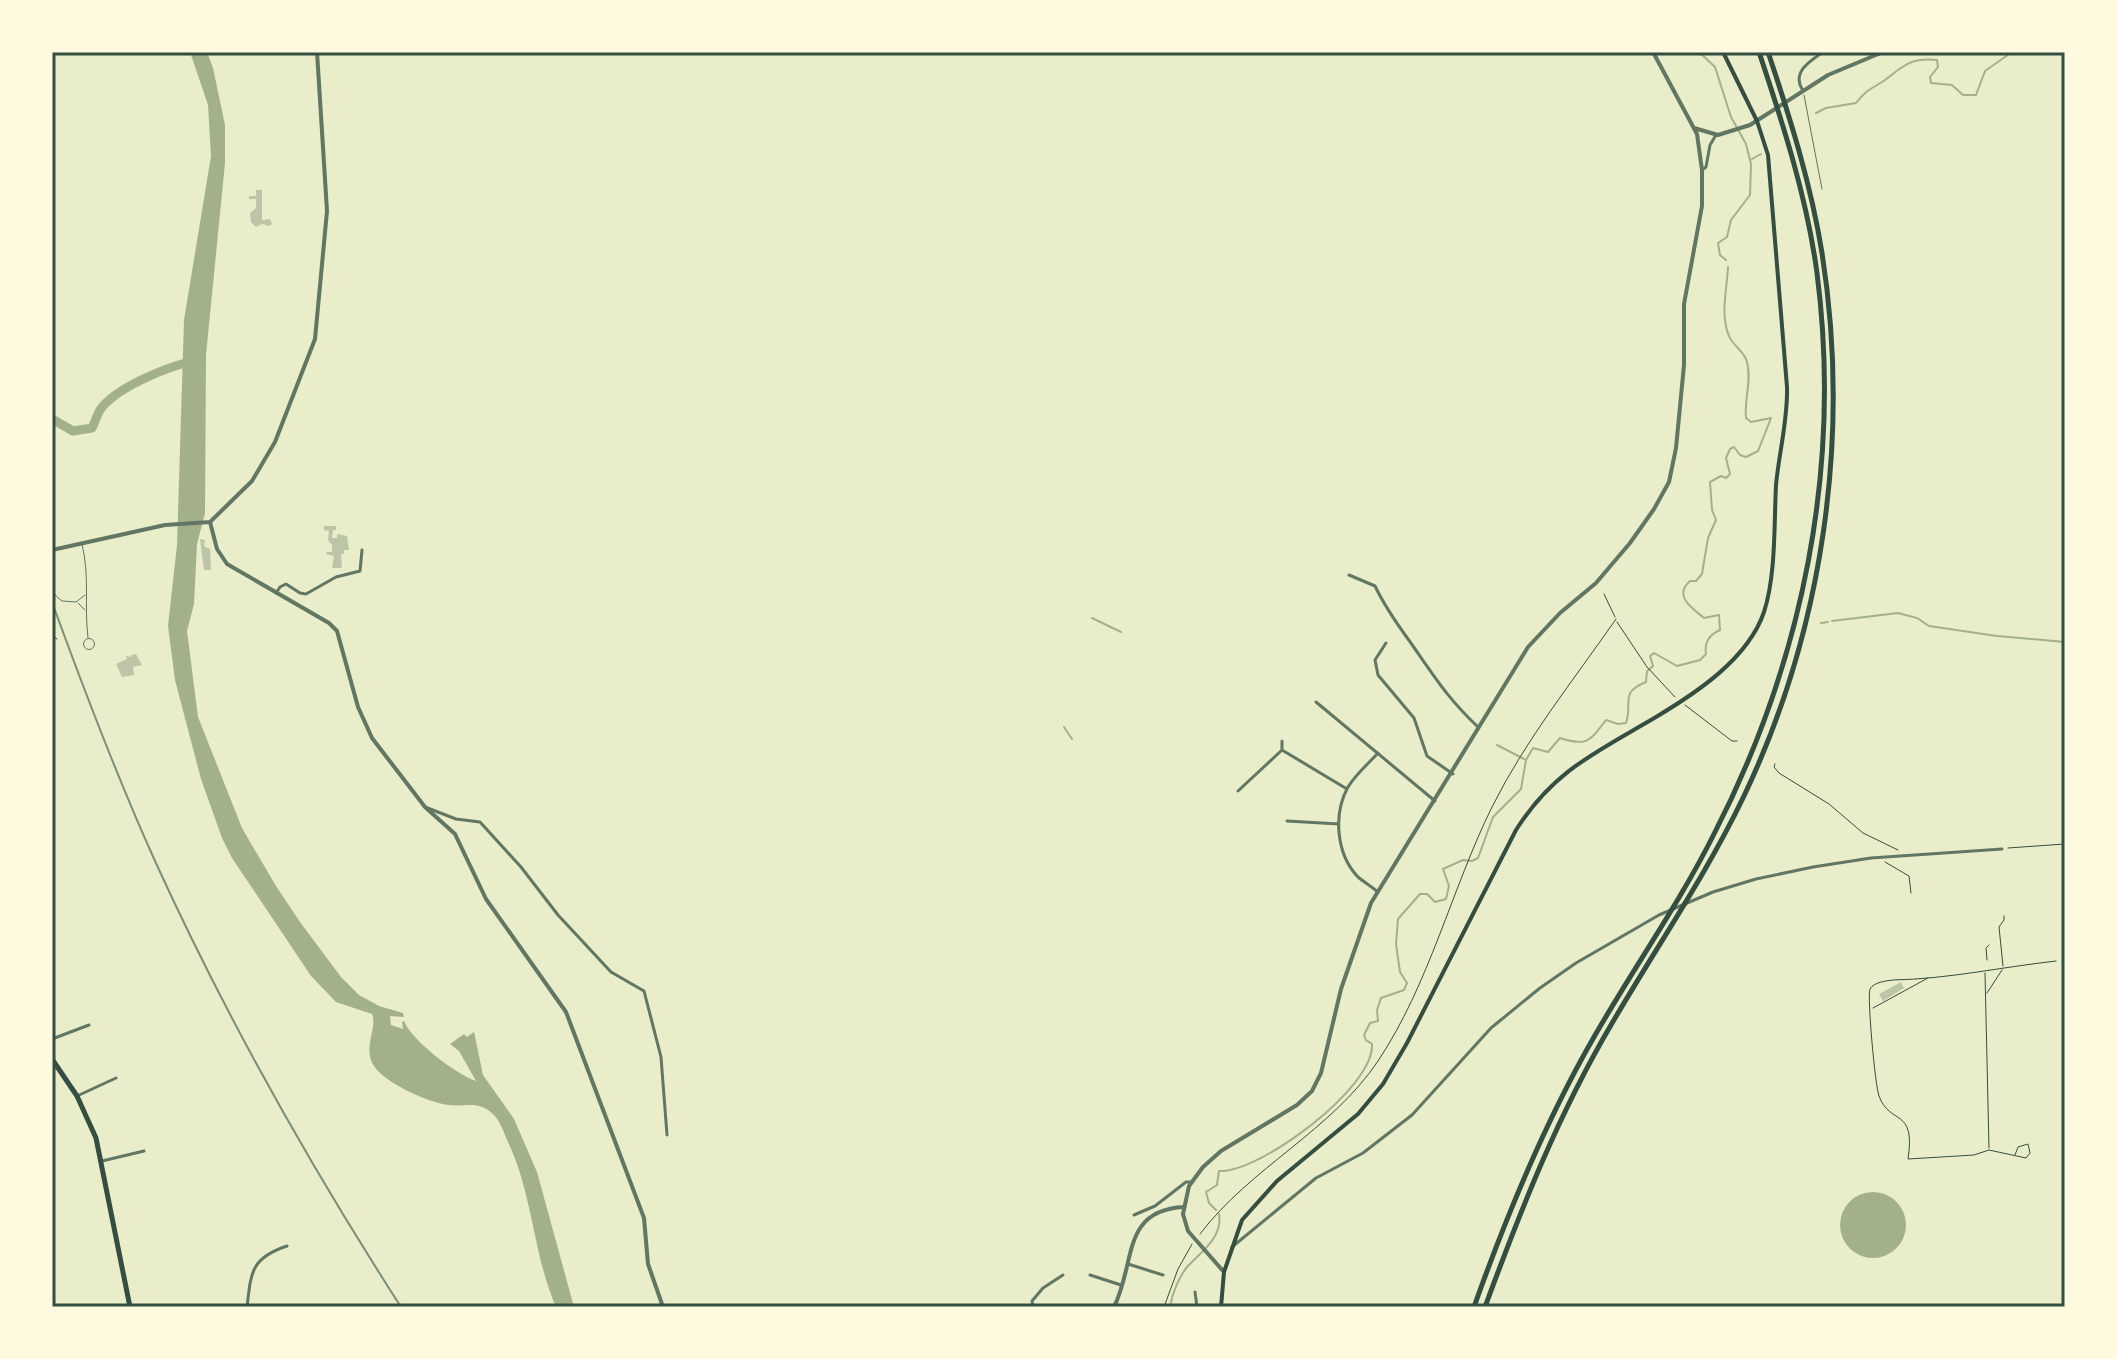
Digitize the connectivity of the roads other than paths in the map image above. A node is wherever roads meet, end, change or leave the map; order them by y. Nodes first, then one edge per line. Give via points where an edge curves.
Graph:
1 (317, 52) edge
2 (1653, 52) edge
3 (1723, 52) edge
4 (1759, 52) edge
5 (1768, 52) edge
6 (1823, 52) edge
7 (1883, 52) edge
8 (1802, 89) junction
9 (1757, 121) junction
10 (1694, 128) junction
11 (1716, 135) junction
12 (1702, 170) junction
13 (1822, 189) dead end
14 (210, 522) junction
15 (82, 542) junction
16 (54, 549) edge
17 (362, 550) dead end
18 (1349, 575) dead end
19 (52, 585) edge
20 (276, 593) junction
21 (87, 594) junction
22 (76, 602) junction
23 (86, 611) junction
24 (88, 638) dead end
25 (1386, 643) dead end
26 (1316, 702) dead end
27 (1480, 728) junction
28 (1282, 741) dead end
29 (1282, 750) junction
30 (1378, 753) junction
31 (1453, 774) junction
32 (1347, 789) junction
33 (1247, 791) dead end
34 (1435, 801) junction
35 (425, 807) junction
36 (1287, 821) dead end
37 (1339, 824) junction
38 (2002, 849) road end
39 (1378, 892) junction
40 (89, 1025) dead end
41 (52, 1039) edge
42 (52, 1059) edge
43 (116, 1078) dead end
44 (77, 1096) junction
45 (667, 1135) dead end
46 (144, 1151) dead end
47 (102, 1161) junction
48 (1191, 1182) junction
49 (1184, 1207) junction
50 (1134, 1215) dead end
51 (287, 1246) dead end
52 (1231, 1248) junction
53 (1128, 1264) junction
54 (1224, 1272) junction
55 (1063, 1275) dead end
56 (1090, 1275) dead end
57 (1163, 1275) dead end
58 (1123, 1286) junction
59 (1195, 1292) dead end
60 (130, 1307) edge
61 (247, 1307) edge
62 (663, 1307) edge
63 (1033, 1307) edge
64 (1114, 1307) edge
65 (1197, 1307) edge
66 (1221, 1307) edge
67 (1474, 1307) edge
68 (1485, 1307) edge

1 - 14 street via 327,211 315,339 275,442 252,481
2 - 10 street
3 - 9 main road
4 - 67 highway via 1808,223 1825,402 1812,547 1789,650 1756,744 1712,838 1593,1039 1548,1127
5 - 68 highway via 1818,231 1831,334 1830,480 1801,637 1779,710 1743,798 1568,1105 1531,1182
6 - 8 street via 1799,75
7 - 8 street
8 - 9 street
8 - 13 lane
9 - 11 street
9 - 52 main road via 1769,162 1788,407 1763,616 1747,644 1715,675 1680,702 1589,755 1541,795 1516,830 1383,1084 1358,1114 1260,1198 1242,1220
10 - 11 street
10 - 12 street
11 - 12 street
12 - 27 street via 1669,482 1612,566 1528,647
14 - 15 street via 169,524
14 - 20 street via 224,560
15 - 16 street
15 - 21 lane
17 - 20 street via 360,571 306,594 286,584
18 - 27 street via 1375,586 1428,672
19 - 22 lane via 58,599
20 - 35 street via 337,631 366,726
21 - 22 lane
21 - 23 lane
22 - 23 lane
23 - 24 lane
25 - 31 street via 1375,660 1378,675 1414,718 1427,756
26 - 30 street
27 - 31 street
28 - 29 street
29 - 32 street
29 - 33 street via 1240,789
30 - 32 street
30 - 34 street
31 - 34 street
32 - 37 street
34 - 39 street
35 - 45 street via 480,822 611,972 644,991 661,1057
35 - 62 street via 458,838 486,899 566,1012 633,1189
36 - 37 street
37 - 39 street via 1349,864
38 - 52 street via 1877,857 1756,879 1659,915 1540,988 1491,1028 1412,1115 1363,1153 1316,1178
39 - 48 street via 1357,940 1312,1091 1221,1151
40 - 41 street
42 - 44 highway
43 - 44 street
44 - 47 highway
46 - 47 street
47 - 60 highway
48 - 49 street
48 - 50 street
49 - 53 street via 1164,1209 1145,1220 1136,1231
49 - 54 street via 1191,1237
51 - 61 street via 253,1267
52 - 54 main road
53 - 57 street
53 - 58 street
54 - 66 main road
55 - 63 street via 1043,1288
56 - 58 street
58 - 64 street
59 - 65 street

